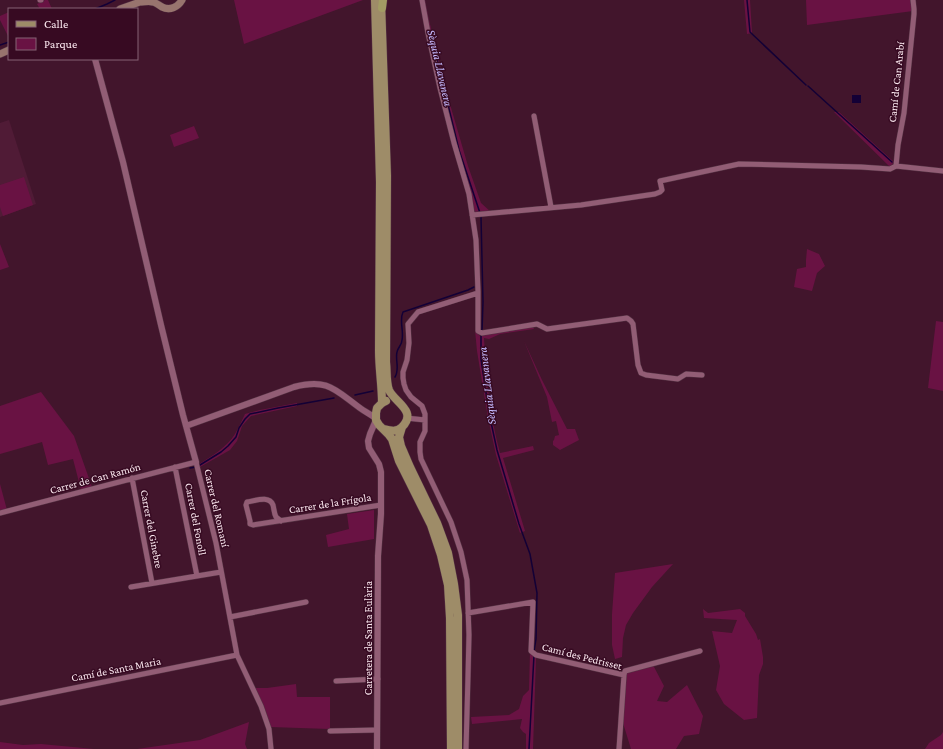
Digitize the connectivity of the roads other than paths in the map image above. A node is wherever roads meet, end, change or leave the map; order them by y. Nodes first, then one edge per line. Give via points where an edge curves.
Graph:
1 (182, 0) edge
2 (372, 0) edge
3 (422, 0) edge
4 (913, 0) edge
5 (142, 1) edge
6 (156, 2) edge
7 (379, 3) edge
8 (123, 8) edge
9 (94, 60) edge
10 (534, 116) dead end
11 (896, 166) junction
12 (943, 172) edge
13 (551, 207) junction
14 (472, 215) junction
15 (478, 293) junction
16 (702, 376) dead end
17 (397, 401) junction
18 (380, 406) junction
19 (364, 411) junction
20 (406, 418) junction
21 (376, 419) junction
22 (425, 420) junction
23 (186, 426) junction
24 (402, 427) junction
25 (383, 429) junction
26 (371, 431) junction
27 (196, 462) junction
28 (175, 467) junction
29 (132, 478) junction
30 (381, 506) junction
31 (0, 513) edge
32 (281, 521) junction
33 (221, 572) junction
34 (197, 576) junction
35 (152, 583) junction
36 (131, 587) dead end
37 (306, 602) dead end
38 (468, 613) junction
39 (230, 617) junction
40 (700, 651) dead end
41 (237, 655) junction
42 (624, 675) junction
43 (378, 679) junction
44 (336, 681) dead end
45 (0, 703) edge
46 (377, 730) junction
47 (330, 731) dead end
48 (271, 749) edge
49 (377, 749) edge
50 (450, 749) edge
51 (458, 749) edge
52 (466, 749) edge
53 (619, 749) edge

1 - 6 main road via 172,8 162,7
2 - 7 main road
3 - 14 street via 440,88 469,194
4 - 11 street, Camí de Can Arabí via 914,14 904,113
5 - 6 main road
5 - 8 main road
7 - 17 main road via 387,176 386,362 389,390
7 - 18 main road via 379,351 382,389
9 - 23 street, Carrer del Romaní via 123,162
10 - 13 street
11 - 12 street
11 - 13 street via 890,169 739,164 660,181 662,190 655,194
13 - 14 street
14 - 15 street via 476,240
15 - 16 street via 478,331 482,333 537,324 547,328 627,318 633,324 641,373 678,379 686,374
15 - 22 street via 418,312 408,324 409,343 403,372 404,384 411,397 422,406
17 - 18 main road via 388,400
17 - 20 main road via 404,408
18 - 19 street
18 - 21 main road
19 - 21 street
19 - 23 street via 340,392 319,384 310,384 294,387
20 - 22 street
20 - 24 main road
21 - 25 main road
21 - 26 street
22 - 38 street via 425,431 420,442 421,459 449,517 461,552 467,580
23 - 27 street, Carrer del Romaní
24 - 25 main road via 388,431
24 - 51 main road via 401,446 440,530 448,552 454,584 458,615
25 - 26 street
25 - 50 main road via 392,439 399,461 431,526 445,570 450,618
26 - 30 street, Carretera de Santa Eulària via 368,445 380,468
27 - 28 street, Carrer de Can Ramón
27 - 33 street, Carrer del Romaní
28 - 29 street, Carrer de Can Ramón
28 - 34 street, Carrer del Fonoll
29 - 31 street, Carrer de Can Ramón
29 - 35 street, Carrer del Ginebre
30 - 32 street, Carrer de la Frígola
30 - 43 street, Carretera de Santa Eulària via 378,556
32 - 32 street, Carrer de la Frígola via 250,524 247,502 270,500 276,517
33 - 34 street, Carrer del Ginebre
33 - 39 street, Carrer del Romaní
34 - 35 street, Carrer del Ginebre
35 - 36 street, Carrer del Ginebre
37 - 39 street
38 - 42 street, Camí des Pedrisset via 533,602 531,651 536,655
38 - 52 street
39 - 41 street, Carrer del Romaní
40 - 42 street via 624,671
41 - 45 street, Camí de Santa Maria
41 - 48 street, Carrer del Romaní via 261,706 269,729
42 - 53 street, Camí des Pedrisset
43 - 44 street
43 - 46 street, Carretera de Santa Eulària
46 - 47 street
46 - 49 street, Carretera de Santa Eulària

